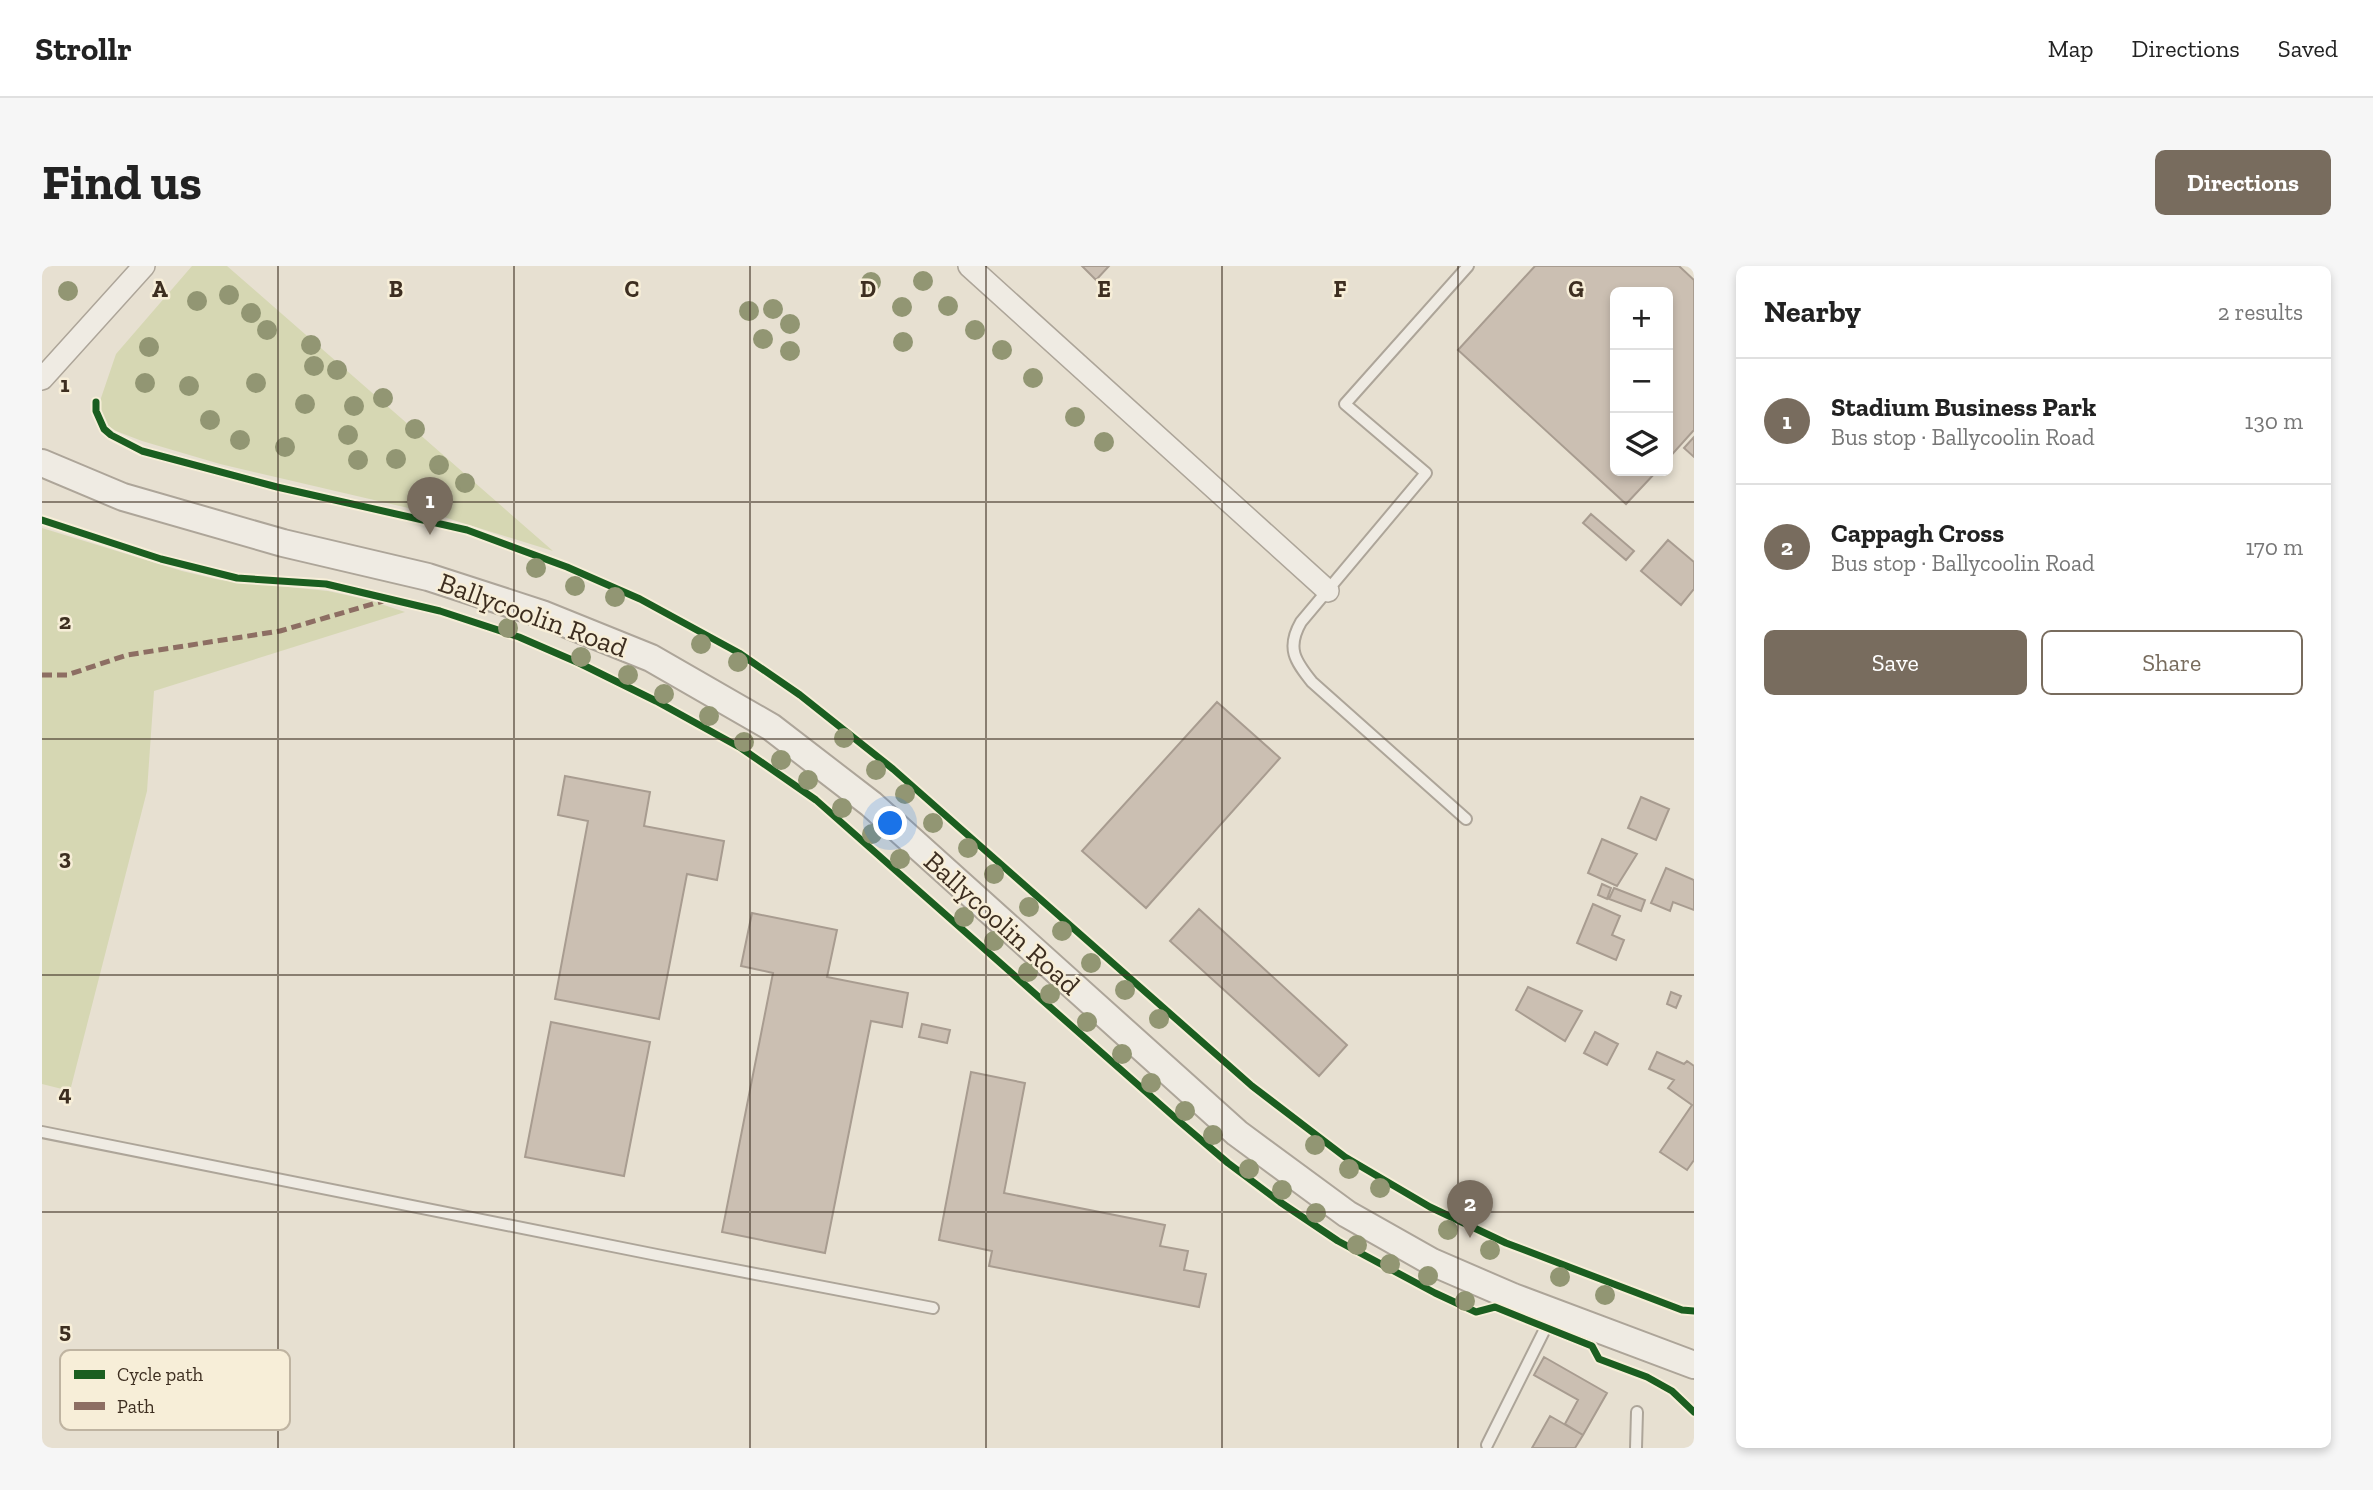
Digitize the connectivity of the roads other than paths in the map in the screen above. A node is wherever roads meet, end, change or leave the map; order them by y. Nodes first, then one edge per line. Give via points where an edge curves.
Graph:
1 (145, 266) edge
2 (969, 266) edge
3 (1468, 266) edge
4 (42, 379) edge
5 (42, 463) edge
6 (1328, 591) junction
7 (1466, 819) dead end
8 (42, 1132) edge
9 (933, 1308) dead end
10 (1553, 1313) junction
11 (1694, 1364) edge
12 (1637, 1412) dead end
13 (1487, 1445) dead end
14 (1636, 1448) edge

1 - 4 street
2 - 6 street
3 - 6 lane via 1345,404 1426,473
5 - 10 street, Ballycoolin Road via 123,497 492,597 651,658 771,727 871,804 1237,1133 1347,1213 1432,1262
6 - 7 lane via 1294,634 1298,665
8 - 9 lane
10 - 11 street, Ballycoolin Road
10 - 13 lane
12 - 14 lane

